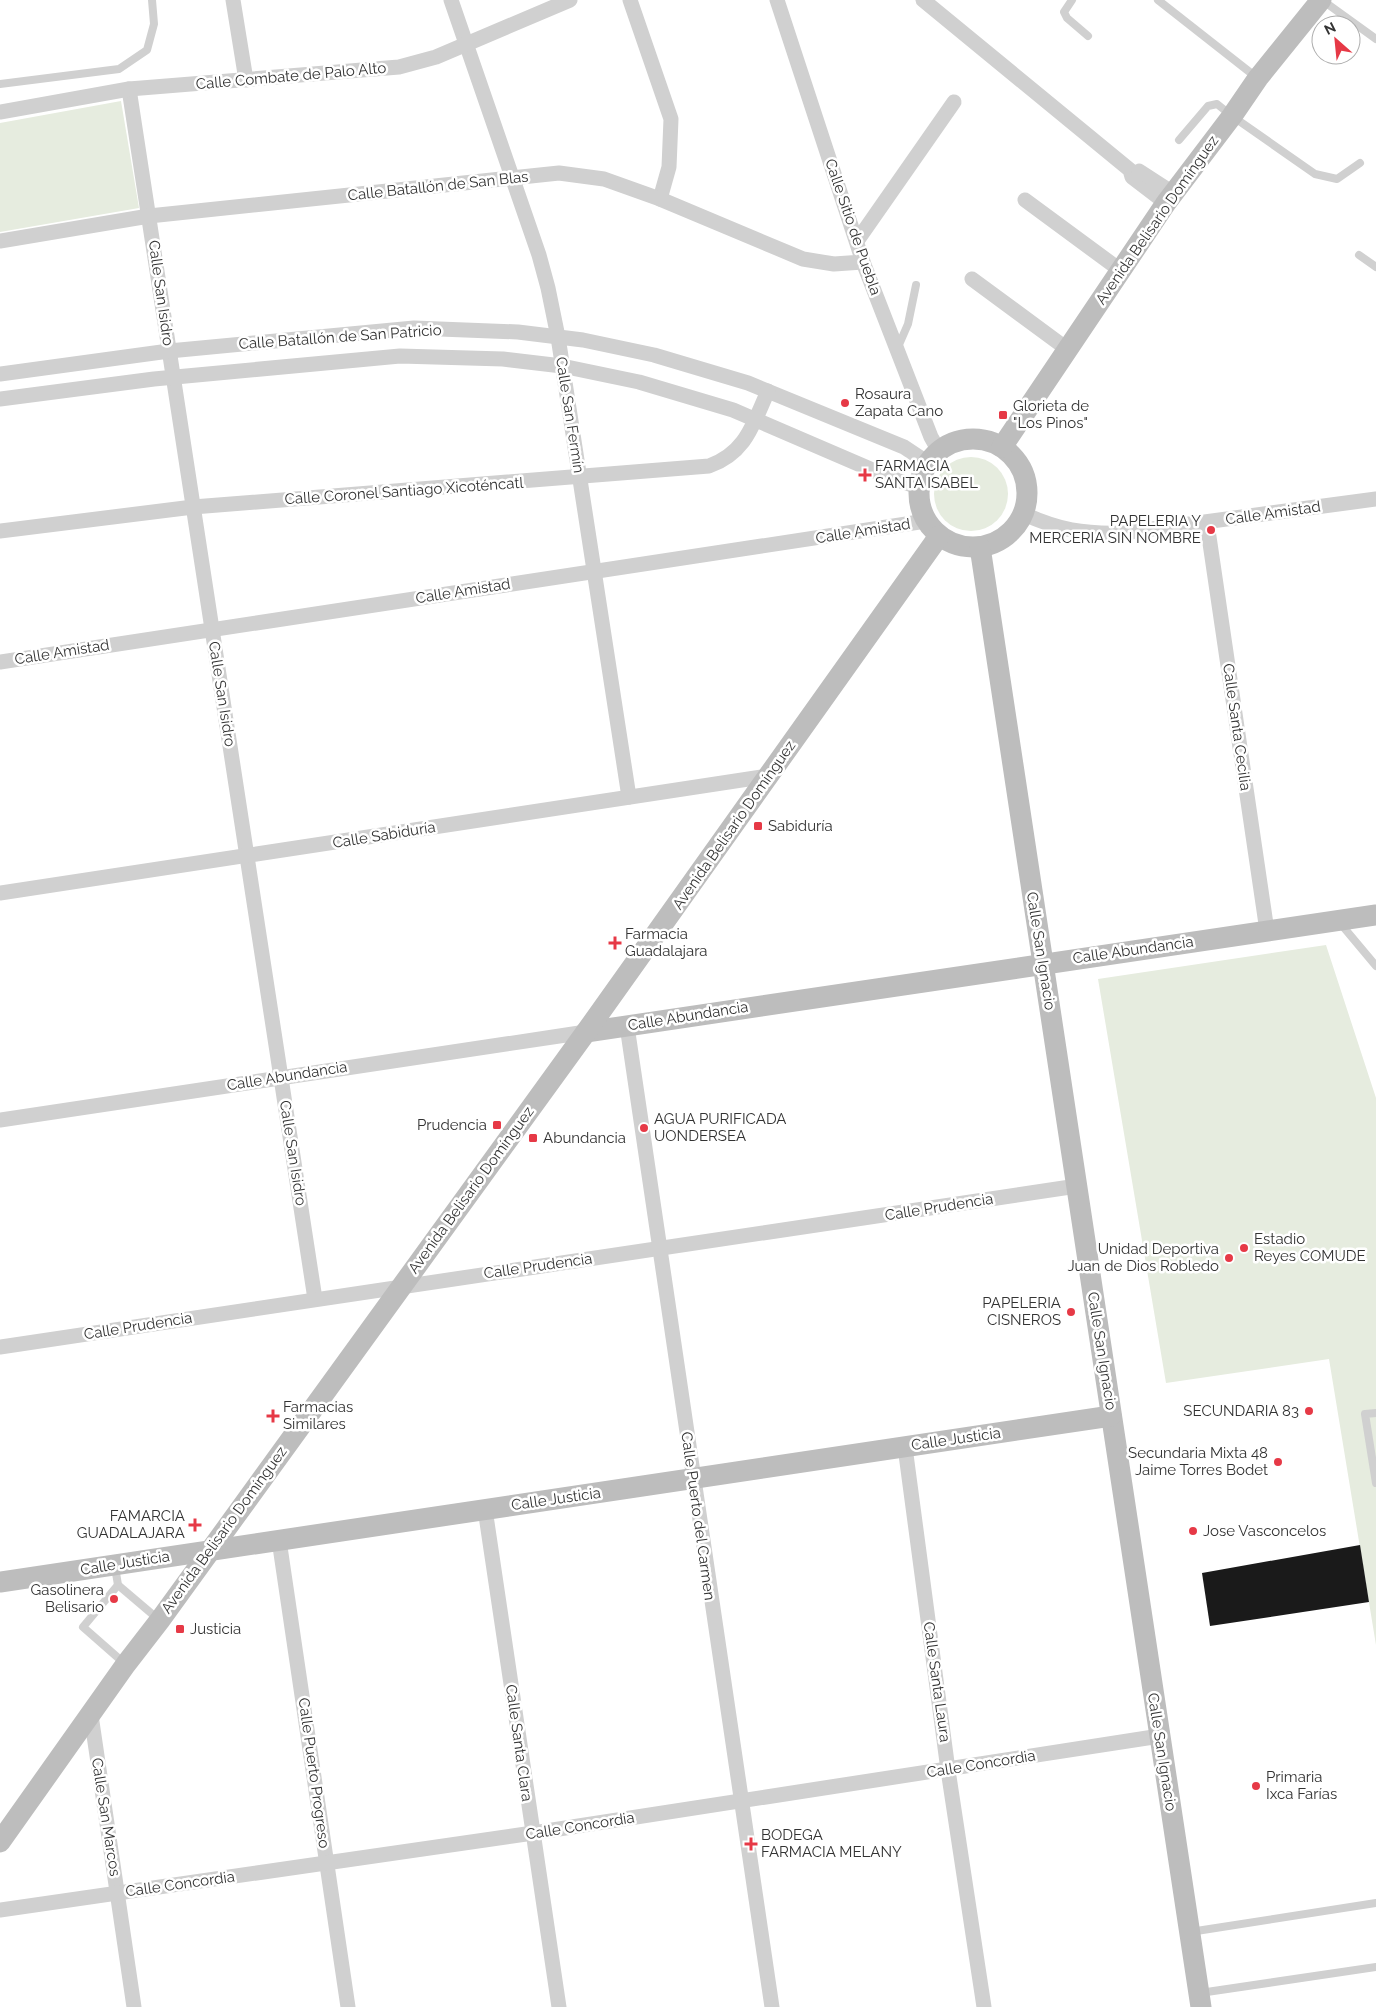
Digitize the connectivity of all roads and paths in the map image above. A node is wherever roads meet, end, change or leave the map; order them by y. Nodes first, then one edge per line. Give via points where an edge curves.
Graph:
1 (152, 0) edge
2 (233, 0) edge
3 (452, 0) edge
4 (570, 0) edge
5 (630, 0) edge
6 (777, 0) edge
7 (923, 0) edge
8 (1072, 0) edge
9 (1158, 0) edge
10 (1321, 0) edge
11 (1088, 36) dead end
12 (1376, 39) edge
13 (467, 44) junction
14 (1258, 78) junction
15 (246, 80) junction
16 (0, 84) edge
17 (129, 89) junction
18 (954, 102) dead end
19 (0, 112) edge
20 (1232, 116) junction
21 (1179, 140) dead end
22 (1360, 163) dead end
23 (513, 178) junction
24 (1169, 198) junction
25 (660, 199) junction
26 (1025, 200) dead end
27 (149, 216) junction
28 (0, 241) edge
29 (856, 241) junction
30 (1359, 255) dead end
31 (863, 262) junction
32 (1376, 267) edge
33 (1120, 270) junction
34 (972, 279) dead end
35 (916, 285) dead end
36 (558, 336) junction
37 (897, 349) junction
38 (1067, 349) junction
39 (169, 351) junction
40 (562, 366) junction
41 (0, 374) edge
42 (173, 377) junction
43 (768, 391) junction
44 (0, 399) edge
45 (755, 419) junction
46 (1002, 447) junction
47 (934, 457) junction
48 (579, 477) junction
49 (918, 487) junction
50 (1376, 499) edge
51 (193, 507) junction
52 (1024, 514) junction
53 (1207, 522) junction
54 (932, 529) junction
55 (0, 531) edge
56 (980, 547) junction
57 (594, 572) junction
58 (212, 630) junction
59 (0, 662) edge
60 (768, 776) junction
61 (629, 797) junction
62 (247, 856) junction
63 (0, 893) edge
64 (1376, 915) edge
65 (1338, 921) junction
66 (1267, 931) junction
67 (1043, 963) junction
68 (1376, 966) edge
69 (627, 1026) junction
70 (586, 1032) junction
71 (281, 1077) junction
72 (0, 1120) edge
73 (1077, 1186) junction
74 (661, 1249) junction
75 (402, 1285) junction
76 (315, 1299) junction
77 (0, 1347) edge
78 (1376, 1413) edge
79 (1111, 1416) junction
80 (905, 1447) junction
81 (692, 1478) junction
82 (1376, 1483) edge
83 (485, 1509) junction
84 (280, 1540) junction
85 (210, 1550) junction
86 (115, 1564) junction
87 (0, 1582) edge
88 (118, 1585) junction
89 (160, 1620) junction
90 (126, 1664) junction
91 (91, 1715) junction
92 (1160, 1736) junction
93 (948, 1770) junction
94 (740, 1801) junction
95 (533, 1833) junction
96 (0, 1842) edge
97 (327, 1863) junction
98 (118, 1893) junction
99 (1376, 1903) edge
100 (0, 1910) edge
101 (1190, 1932) junction
102 (1376, 1968) edge
103 (1200, 2000) edge
104 (134, 2007) edge
105 (348, 2007) edge
106 (559, 2007) edge
107 (772, 2007) edge
108 (984, 2007) edge

1 - 16 lane via 154,24 147,50 120,69
2 - 15 street
3 - 13 street, Calle San Fermín
4 - 13 street, Calle Combate de Palo Alto
5 - 25 street via 672,119 669,167
6 - 29 street, Calle Sitio de Puebla
7 - 24 street via 1130,170 1132,177
8 - 11 lane via 1064,12
9 - 14 lane
10 - 12 lane
10 - 14 street, Avenida Belisario Domínguez
13 - 15 street, Calle Combate de Palo Alto via 436,58 399,67
13 - 23 street, Calle San Fermín
14 - 20 street, Avenida Belisario Domínguez
15 - 17 street, Calle Combate de Palo Alto
17 - 19 street, Calle Combate de Palo Alto
17 - 27 street, Calle San Isidro
18 - 29 street
20 - 21 lane via 1218,104 1208,106
20 - 22 lane via 1315,174 1337,179
20 - 24 street, Avenida Belisario Domínguez
23 - 25 street, Calle Batallón de San Blas via 559,173 584,176 604,179
23 - 27 street, Calle Batallón de San Blas
23 - 36 street, Calle San Fermín via 548,288
24 - 33 street, Avenida Belisario Domínguez
25 - 31 street, Calle Batallón de San Blas via 803,259 834,264
26 - 33 street
27 - 28 street, Calle Batallón de San Blas
27 - 39 street, Calle San Isidro
29 - 31 street, Calle Sitio de Puebla
30 - 32 lane
31 - 37 street, Calle Sitio de Puebla
33 - 38 street, Avenida Belisario Domínguez
34 - 38 street
35 - 37 lane via 908,324
36 - 39 street, Calle Batallón de San Patricio via 414,328
36 - 40 street, Calle San Fermín
36 - 43 street, Calle Batallón de San Patricio via 654,355
37 - 47 street, Calle Sitio de Puebla via 931,438
38 - 46 street, Avenida Belisario Domínguez
39 - 41 street, Calle Batallón de San Patricio
39 - 42 street, Calle San Isidro
40 - 42 street, Calle Batallón de San Patricio via 503,359 400,356
40 - 45 street, Calle Batallón de San Patricio via 639,382
40 - 48 street, Calle San Fermín
42 - 44 street, Calle Batallón de San Patricio
42 - 51 street, Calle San Isidro
43 - 45 street, Calle Coronel Santiago Xicoténcatl
43 - 47 street, Calle Batallón de San Patricio
45 - 48 street, Calle Coronel Santiago Xicoténcatl via 738,450 709,466
45 - 49 street, Calle Batallón de San Patricio
46 - 47 street via 980,439 965,440 951,443
46 - 52 street via 1018,463 1026,479
47 - 49 street
48 - 51 street, Calle Coronel Santiago Xicoténcatl
48 - 57 street, Calle San Fermín
49 - 54 street via 921,510
50 - 53 street, Calle Amistad
51 - 55 street, Calle Coronel Santiago Xicoténcatl
51 - 58 street, Calle San Isidro
52 - 53 street, Calle Amistad via 1043,523 1082,533 1122,534
52 - 56 street via 1013,530 998,541
53 - 66 street, Calle Santa Cecilia
54 - 56 street via 959,546
54 - 57 street, Calle Amistad
54 - 60 street, Avenida Belisario Domínguez
56 - 67 street, Calle San Ignacio
57 - 58 street, Calle Amistad
57 - 61 street, Calle San Fermín
58 - 59 street, Calle Amistad
58 - 62 street, Calle San Isidro
60 - 61 street, Calle Sabiduría
60 - 70 street, Avenida Belisario Domínguez
61 - 62 street, Calle Sabiduría
62 - 63 street, Calle Sabiduría
62 - 71 street, Calle San Isidro
64 - 65 street, Calle Abundancia
65 - 66 street, Calle Abundancia
65 - 68 lane
66 - 67 street, Calle Abundancia
67 - 69 street, Calle Abundancia
67 - 73 street, Calle San Ignacio
69 - 70 street, Calle Abundancia
69 - 74 street, Calle Puerto del Carmen
70 - 71 street, Calle Abundancia
70 - 75 street, Avenida Belisario Domínguez
71 - 72 street, Calle Abundancia
71 - 76 street, Calle San Isidro
73 - 74 street, Calle Prudencia
73 - 79 street, Calle San Ignacio
74 - 75 street, Calle Prudencia
74 - 81 street, Calle Puerto del Carmen
75 - 76 street, Calle Prudencia
75 - 85 street, Avenida Belisario Domínguez
76 - 77 street, Calle Prudencia
78 - 82 lane via 1365,1414
79 - 80 street, Calle Justicia
79 - 92 street, Calle San Ignacio
80 - 81 street, Calle Justicia
80 - 93 street, Calle Santa Laura
81 - 83 street, Calle Justicia
81 - 94 street, Calle Puerto del Carmen
83 - 84 street, Calle Justicia
83 - 95 street, Calle Santa Clara
84 - 85 street, Calle Justicia
84 - 97 street, Calle Puerto Progreso
85 - 86 street, Calle Justicia
85 - 89 street, Avenida Belisario Domínguez
86 - 87 street, Calle Justicia
86 - 88 lane
88 - 89 lane
88 - 90 lane via 83,1627
89 - 90 street, Avenida Belisario Domínguez
90 - 91 street, Avenida Belisario Domínguez
91 - 96 street, Avenida Belisario Domínguez
91 - 98 street, Calle San Marcos
92 - 93 street, Calle Concordia
92 - 101 street, Calle San Ignacio
93 - 94 street, Calle Concordia
93 - 108 street, Calle Santa Laura
94 - 95 street, Calle Concordia
94 - 107 street, Calle Puerto del Carmen
95 - 97 street, Calle Concordia
95 - 106 street, Calle Santa Clara
97 - 98 street, Calle Concordia
97 - 105 street, Calle Puerto Progreso
98 - 100 street, Calle Concordia
98 - 104 street, Calle San Marcos
99 - 101 lane
101 - 103 street, Calle San Ignacio
102 - 103 lane

